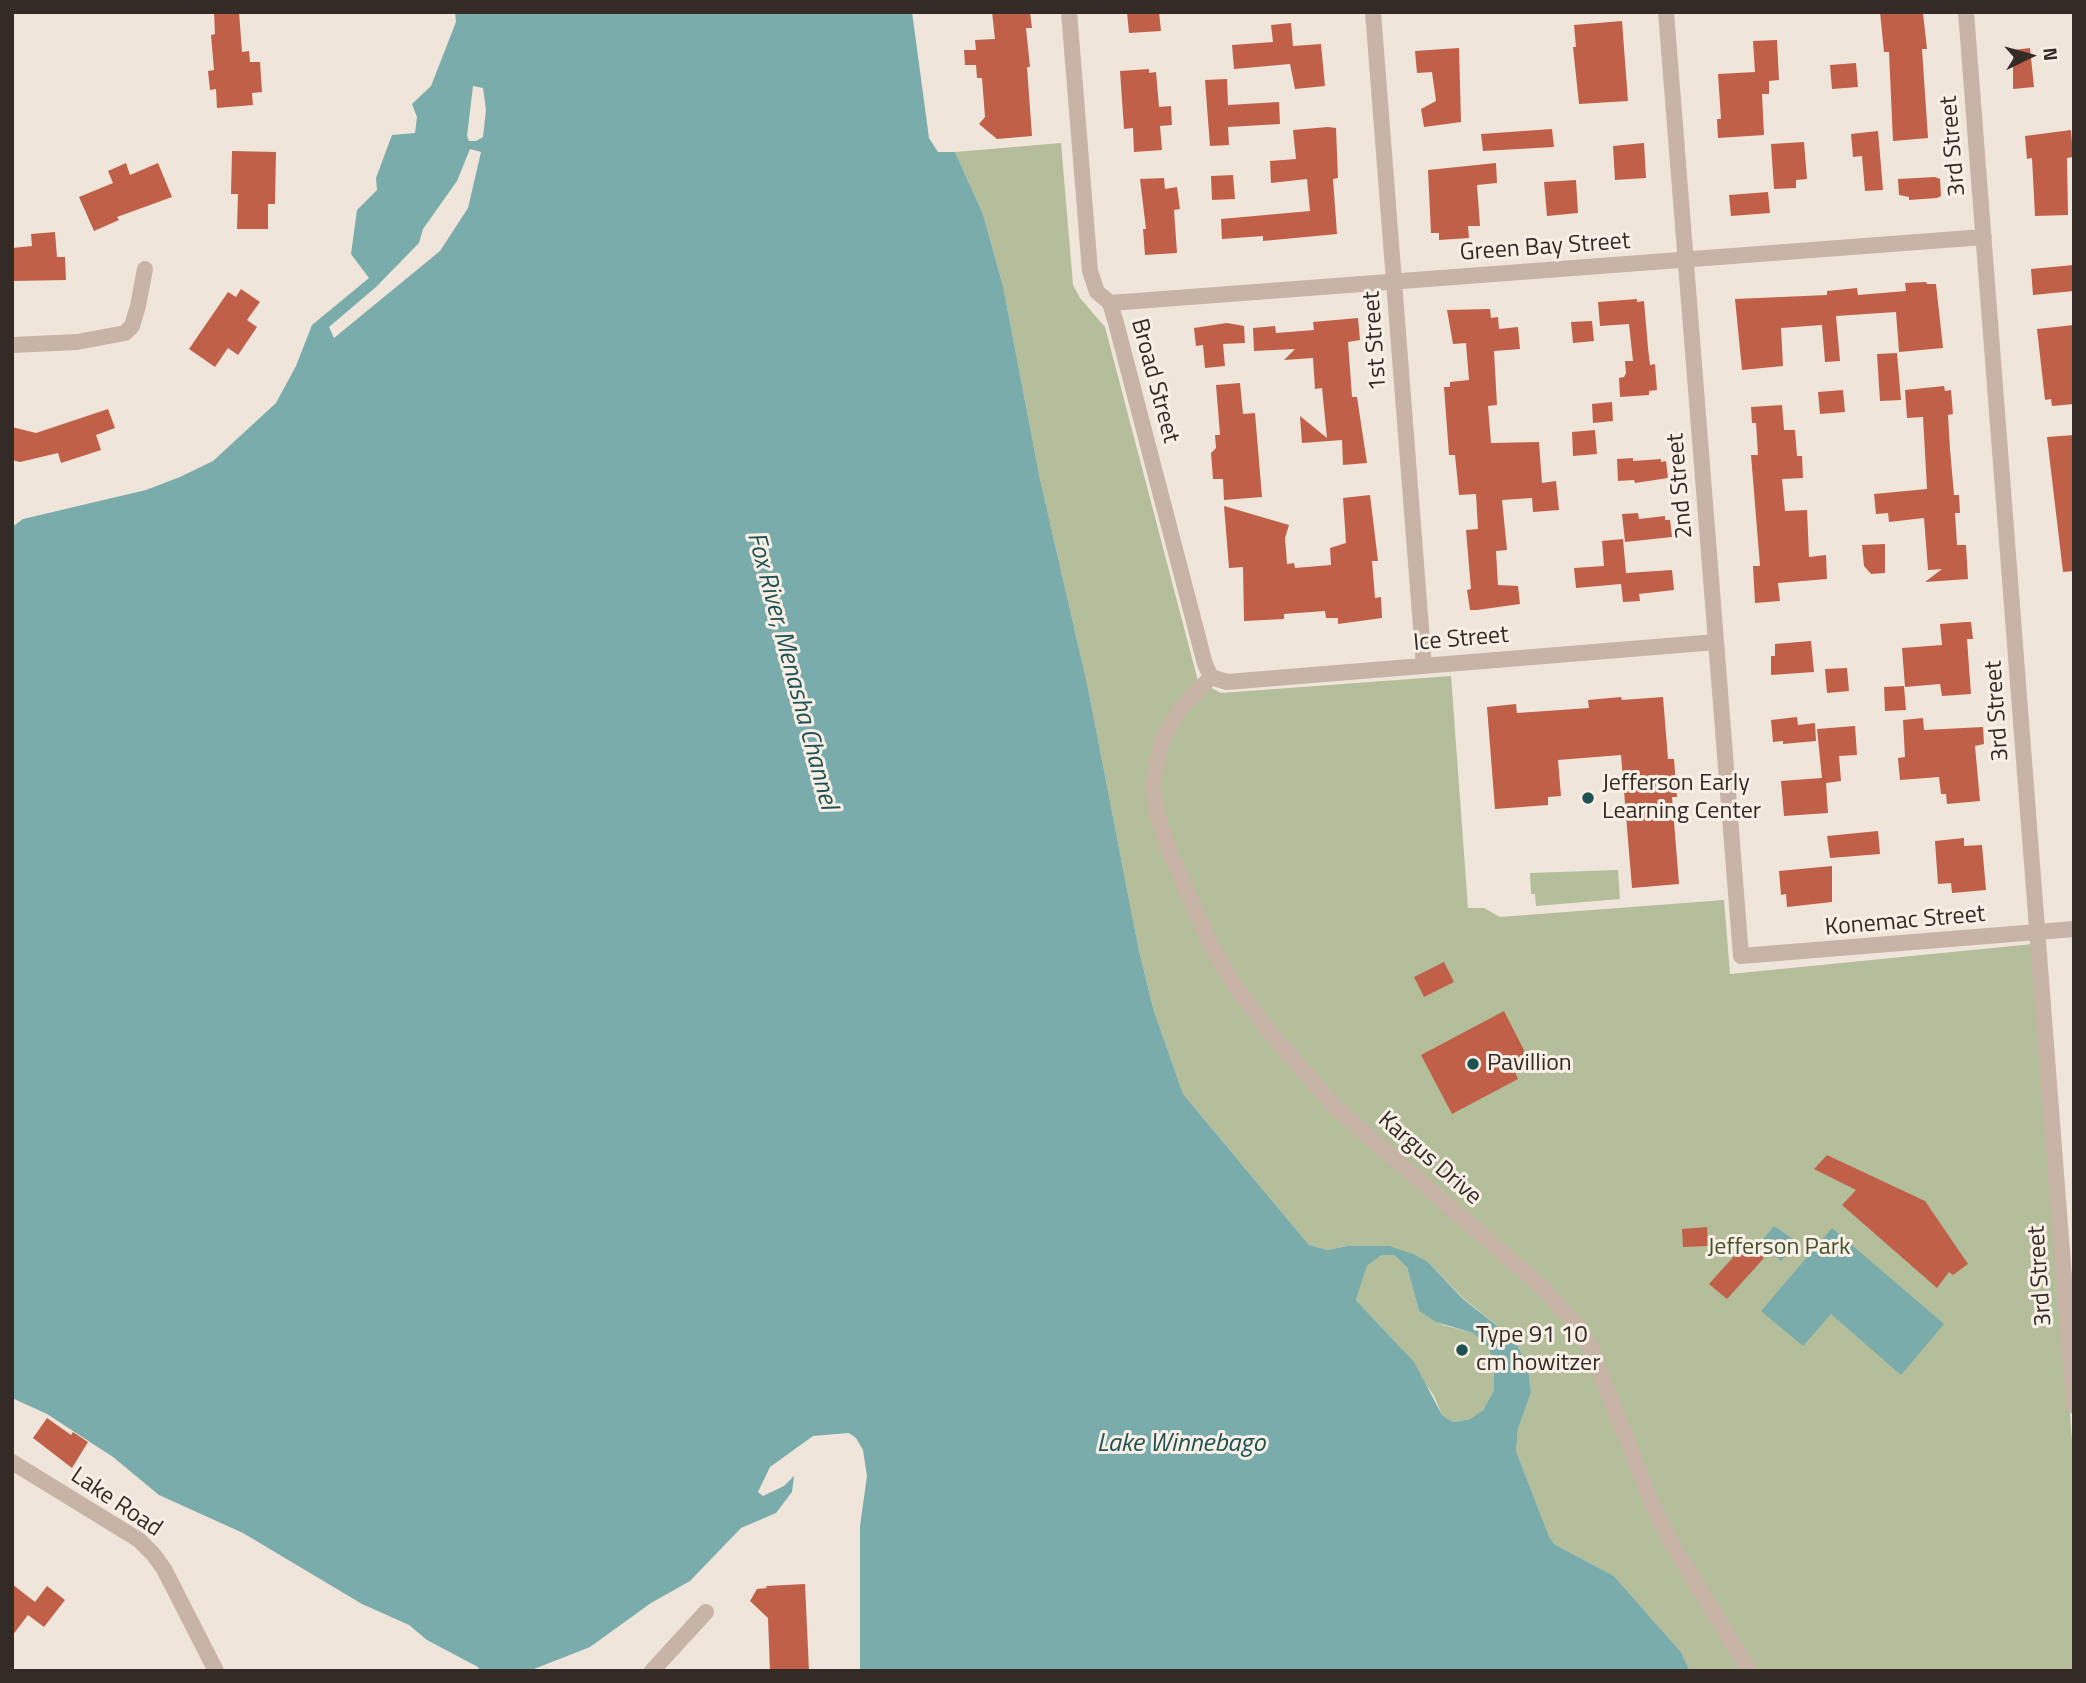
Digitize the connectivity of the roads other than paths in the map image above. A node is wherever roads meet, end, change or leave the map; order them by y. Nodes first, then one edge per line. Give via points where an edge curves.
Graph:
1 (1069, 12) edge
2 (1373, 12) edge
3 (1666, 12) edge
4 (1966, 12) edge
5 (1984, 237) junction
6 (1685, 260) junction
7 (145, 269) dead end
8 (1394, 282) junction
9 (1110, 303) junction
10 (12, 345) edge
11 (1716, 642) junction
12 (1424, 666) junction
13 (1211, 677) junction
14 (2074, 929) edge
15 (2038, 932) junction
16 (1741, 956) joint
17 (2074, 1406) edge
18 (12, 1462) edge
19 (706, 1612) dead end
20 (216, 1671) edge
21 (652, 1671) edge
22 (1749, 1671) edge

1 - 9 street, Broad Street via 1090,271 1097,292
2 - 8 street, 1st Street
3 - 6 street, 2nd Street
4 - 5 street, 3rd Street
5 - 6 street, Green Bay Street
5 - 15 street, 3rd Street
6 - 8 street, Green Bay Street
6 - 11 street, 2nd Street
7 - 10 street via 132,326 125,333 78,342
8 - 9 street, Green Bay Street
8 - 12 street, 1st Street
9 - 13 street, Broad Street
11 - 12 street, Ice Street
11 - 16 street, 2nd Street
12 - 13 street, Ice Street via 1227,682
13 - 22 street, Kargus Drive via 1181,708 1162,740 1153,785 1168,848 1211,946 1269,1031 1335,1107 1543,1288 1576,1325 1589,1344 1656,1512
14 - 15 street, Konemac Street
15 - 16 street, Konemac Street
15 - 17 street, 3rd Street
18 - 20 street, Lake Road via 139,1540 153,1554
19 - 21 street

